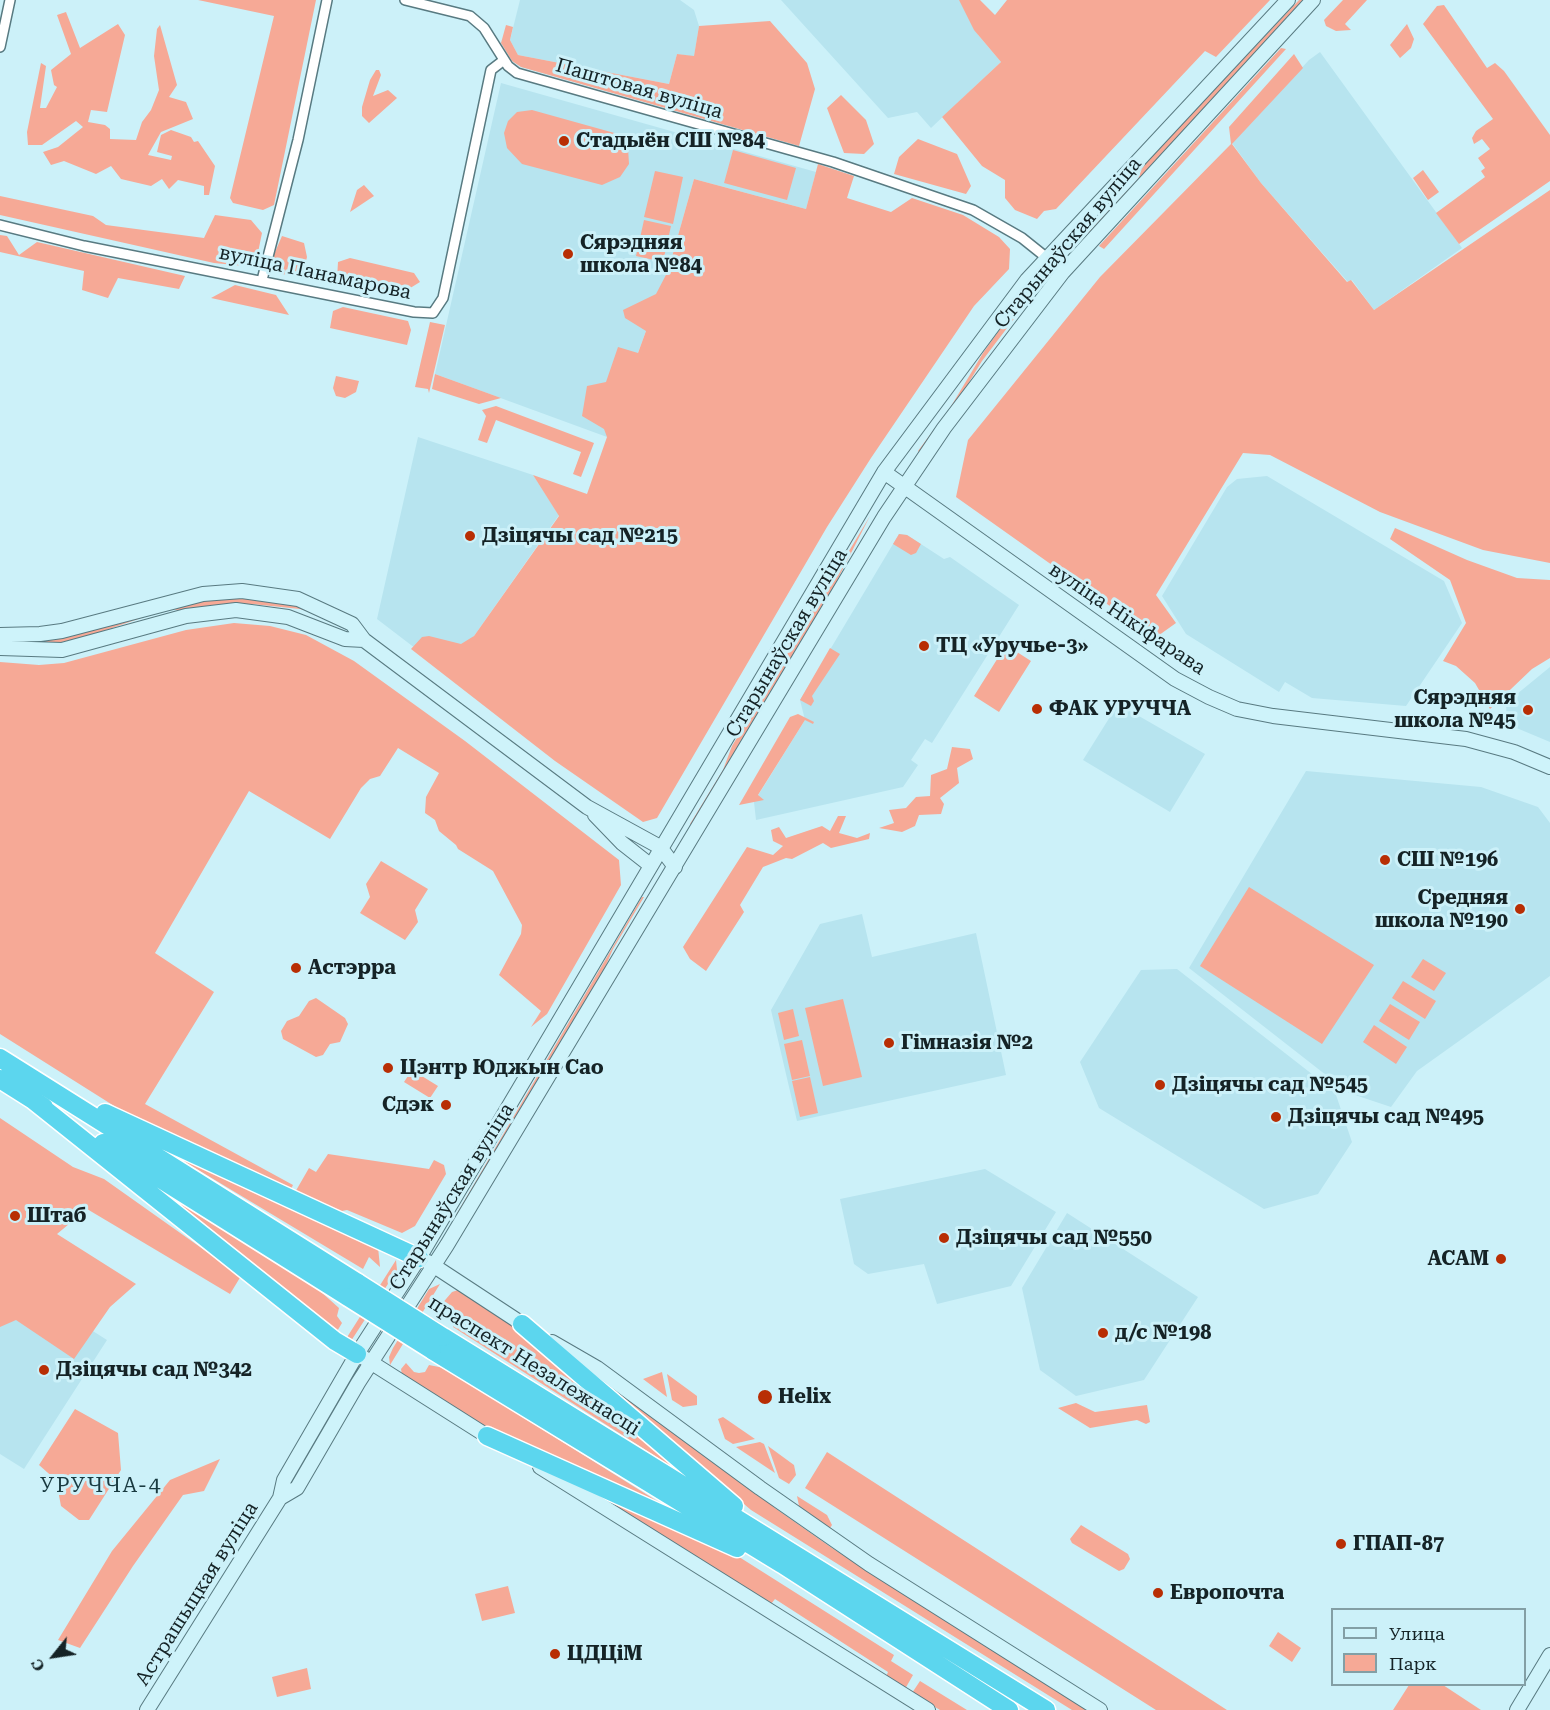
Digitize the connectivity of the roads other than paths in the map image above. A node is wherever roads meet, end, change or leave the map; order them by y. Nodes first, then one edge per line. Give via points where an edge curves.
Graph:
1 (10, 0) edge
2 (327, 0) edge
3 (405, 0) edge
4 (1288, 0) edge
5 (1313, 0) edge
6 (0, 46) edge
7 (504, 60) junction
8 (0, 225) edge
9 (1047, 258) junction
10 (1063, 272) junction
11 (262, 280) junction
12 (884, 472) junction
13 (905, 486) junction
14 (0, 635) edge
15 (364, 640) junction
16 (0, 648) edge
17 (1550, 767) edge
18 (587, 807) junction
19 (660, 847) junction
20 (650, 865) junction
21 (675, 867) junction
22 (0, 1058) edge
23 (0, 1079) edge
24 (37, 1092) junction
25 (426, 1262) junction
26 (522, 1324) junction
27 (364, 1358) junction
28 (487, 1436) junction
29 (786, 1558) junction
30 (1550, 1655) edge
31 (147, 1710) edge
32 (928, 1710) edge
33 (1009, 1710) edge
34 (1046, 1710) edge
35 (1100, 1710) edge
36 (1517, 1710) edge

1 - 6 street
2 - 11 street via 298,140
3 - 7 street, Паштовая вуліца via 470,16 484,28
4 - 9 main road, Старынаўская вуліца
5 - 10 main road, Старынаўская вуліца
7 - 9 street, Паштовая вуліца via 520,74 833,162 973,210 1022,238
7 - 11 street, вуліца Панамарова via 491,70 443,298 433,313
8 - 11 street, вуліца Панамарова via 84,246
9 - 10 main road
9 - 12 main road, Старынаўская вуліца
10 - 13 main road, Старынаўская вуліца via 944,428
12 - 13 main road, вуліца Нікіфарава
12 - 19 main road, Старынаўская вуліца
13 - 17 main road, вуліца Нікіфарава via 1156,665 1209,697 1237,709 1273,716 1466,739
13 - 21 main road, Старынаўская вуліца
14 - 15 main road via 62,630 180,598 242,591 278,594 318,606 352,624
15 - 16 main road via 345,639 288,617 236,610 186,616 63,650
15 - 18 main road
18 - 19 main road
18 - 20 main road via 621,843
19 - 20 main road, Старынаўская вуліца
19 - 21 main road
20 - 21 main road
20 - 25 main road, Старынаўская вуліца
21 - 25 main road, Старынаўская вуліца
22 - 24 highway, праспект Незалежнасці
23 - 24 highway, праспект Незалежнасці
24 - 25 highway
24 - 27 highway via 335,1341
24 - 29 highway, праспект Незалежнасці, bridge
25 - 26 main road, праспект Незалежнасці
25 - 27 main road, Старынаўская вуліца
26 - 29 highway
26 - 35 main road, праспект Незалежнасці via 597,1368 869,1564
27 - 28 main road
27 - 31 main road, Астрашыцкая вуліца via 284,1480 280,1498
28 - 29 highway via 705,1534
28 - 32 main road
29 - 33 highway, праспект Незалежнасці
29 - 34 highway, праспект Незалежнасці
30 - 36 main road

